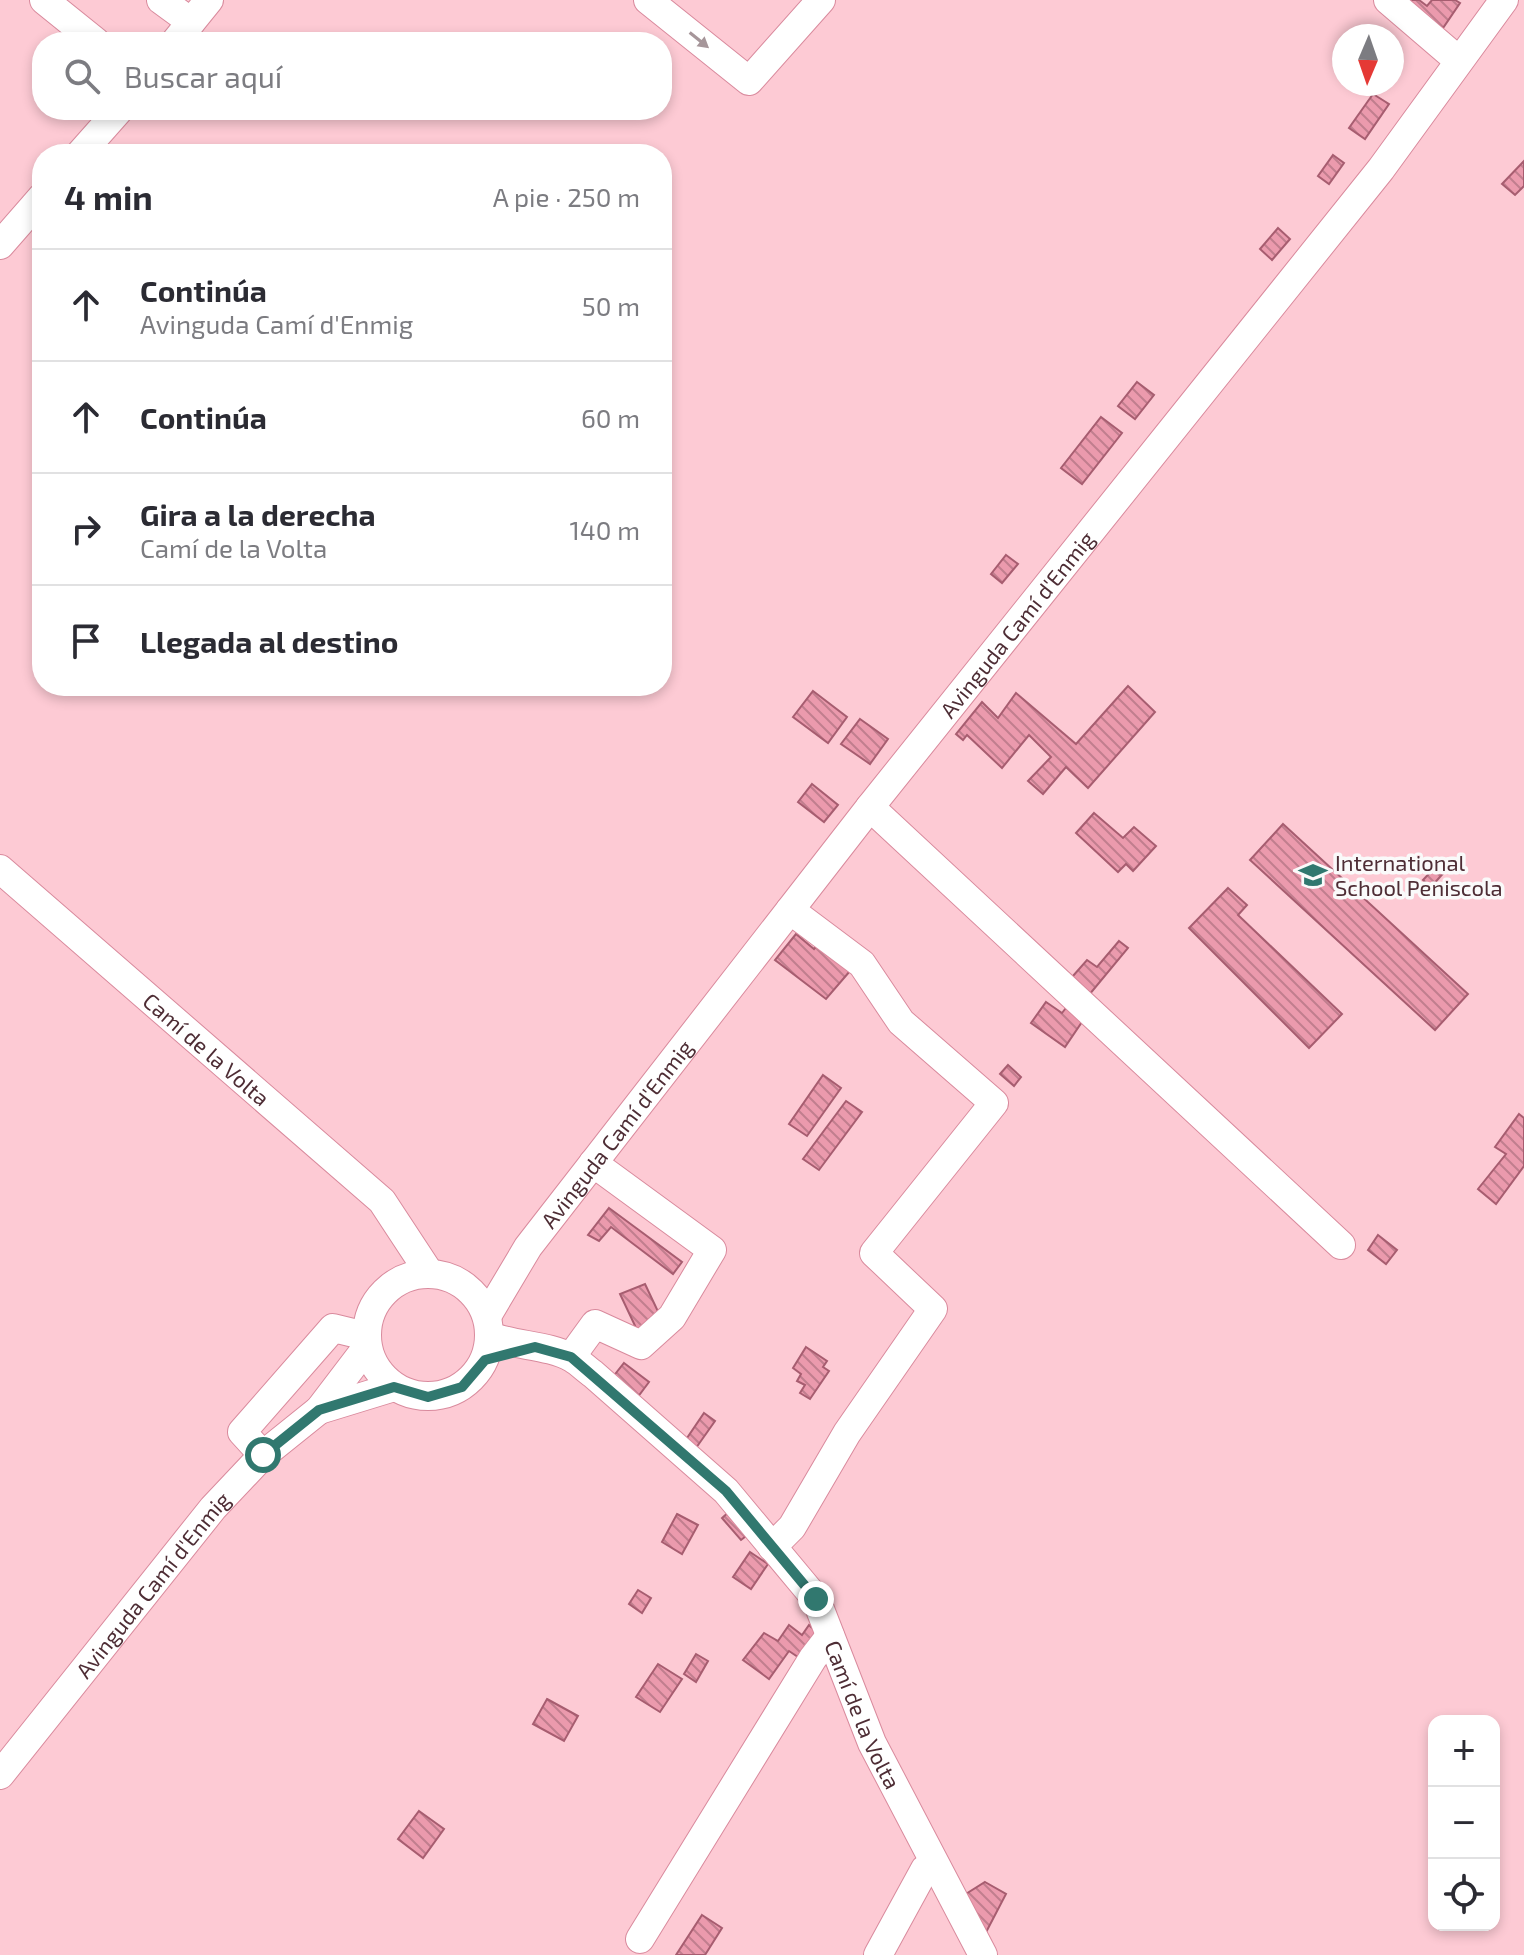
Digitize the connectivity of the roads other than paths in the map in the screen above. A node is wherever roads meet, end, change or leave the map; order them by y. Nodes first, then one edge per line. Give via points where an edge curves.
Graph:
1 (44, 0) edge
2 (161, 0) edge
3 (209, 0) edge
4 (648, 0) edge
5 (821, 0) edge
6 (1388, 0) edge
7 (1504, 0) edge
8 (84, 32) edge
9 (183, 32) edge
10 (1458, 60) junction
11 (110, 120) edge
12 (89, 144) edge
13 (32, 206) edge
14 (4, 233) edge
15 (870, 807) junction
16 (0, 869) edge
17 (790, 910) junction
18 (593, 1163) junction
19 (405, 1235) junction
20 (1341, 1245) dead end
21 (528, 1247) junction
22 (430, 1274) junction
23 (457, 1281) junction
24 (396, 1282) junction
25 (487, 1337) junction
26 (367, 1342) junction
27 (571, 1357) junction
28 (394, 1387) junction
29 (319, 1410) junction
30 (263, 1455) junction
31 (772, 1547) junction
32 (830, 1636) junction
33 (0, 1775) edge
34 (933, 1864) junction
35 (640, 1939) dead end
36 (878, 1955) edge
37 (983, 1955) edge

1 - 8 street
2 - 9 street
3 - 9 street
4 -> 5 street via 749,81
6 - 10 street
7 - 10 street, Avinguda Camí d'Enmig
10 - 15 street, Avinguda Camí d'Enmig via 1381,169
11 - 12 street
13 - 14 street
15 - 17 street, Avinguda Camí d'Enmig
15 - 20 street
16 - 19 street, Camí de la Volta via 382,1201
17 - 18 street, Avinguda Camí d'Enmig
17 - 31 street via 862,964 901,1022 994,1103 874,1253 933,1309 847,1433 792,1527
18 - 21 street, Avinguda Camí d'Enmig
18 - 27 street via 712,1250 672,1317 641,1345 595,1324
19 - 22 street, Camí de la Volta
19 - 24 street
21 - 23 street, Avinguda Camí d'Enmig via 490,1272
21 - 25 street, Avinguda Camí d'Enmig
22 - 23 street
22 - 24 street
23 - 25 street via 476,1296
24 - 26 street via 374,1305
25 - 27 street, Camí de la Volta
25 - 28 street via 462,1387 428,1397
26 - 28 street via 377,1370
26 - 29 street, Avinguda Camí d'Enmig
26 - 30 street via 333,1328 242,1432
27 - 31 street, Camí de la Volta via 726,1491
28 - 29 street, Avinguda Camí d'Enmig
29 - 30 street, Avinguda Camí d'Enmig
30 - 33 street, Avinguda Camí d'Enmig via 213,1508
31 - 32 street, Camí de la Volta via 816,1599
32 - 34 street, Camí de la Volta via 872,1743
32 - 35 street
34 - 36 street via 925,1869
34 - 37 street, Camí de la Volta

